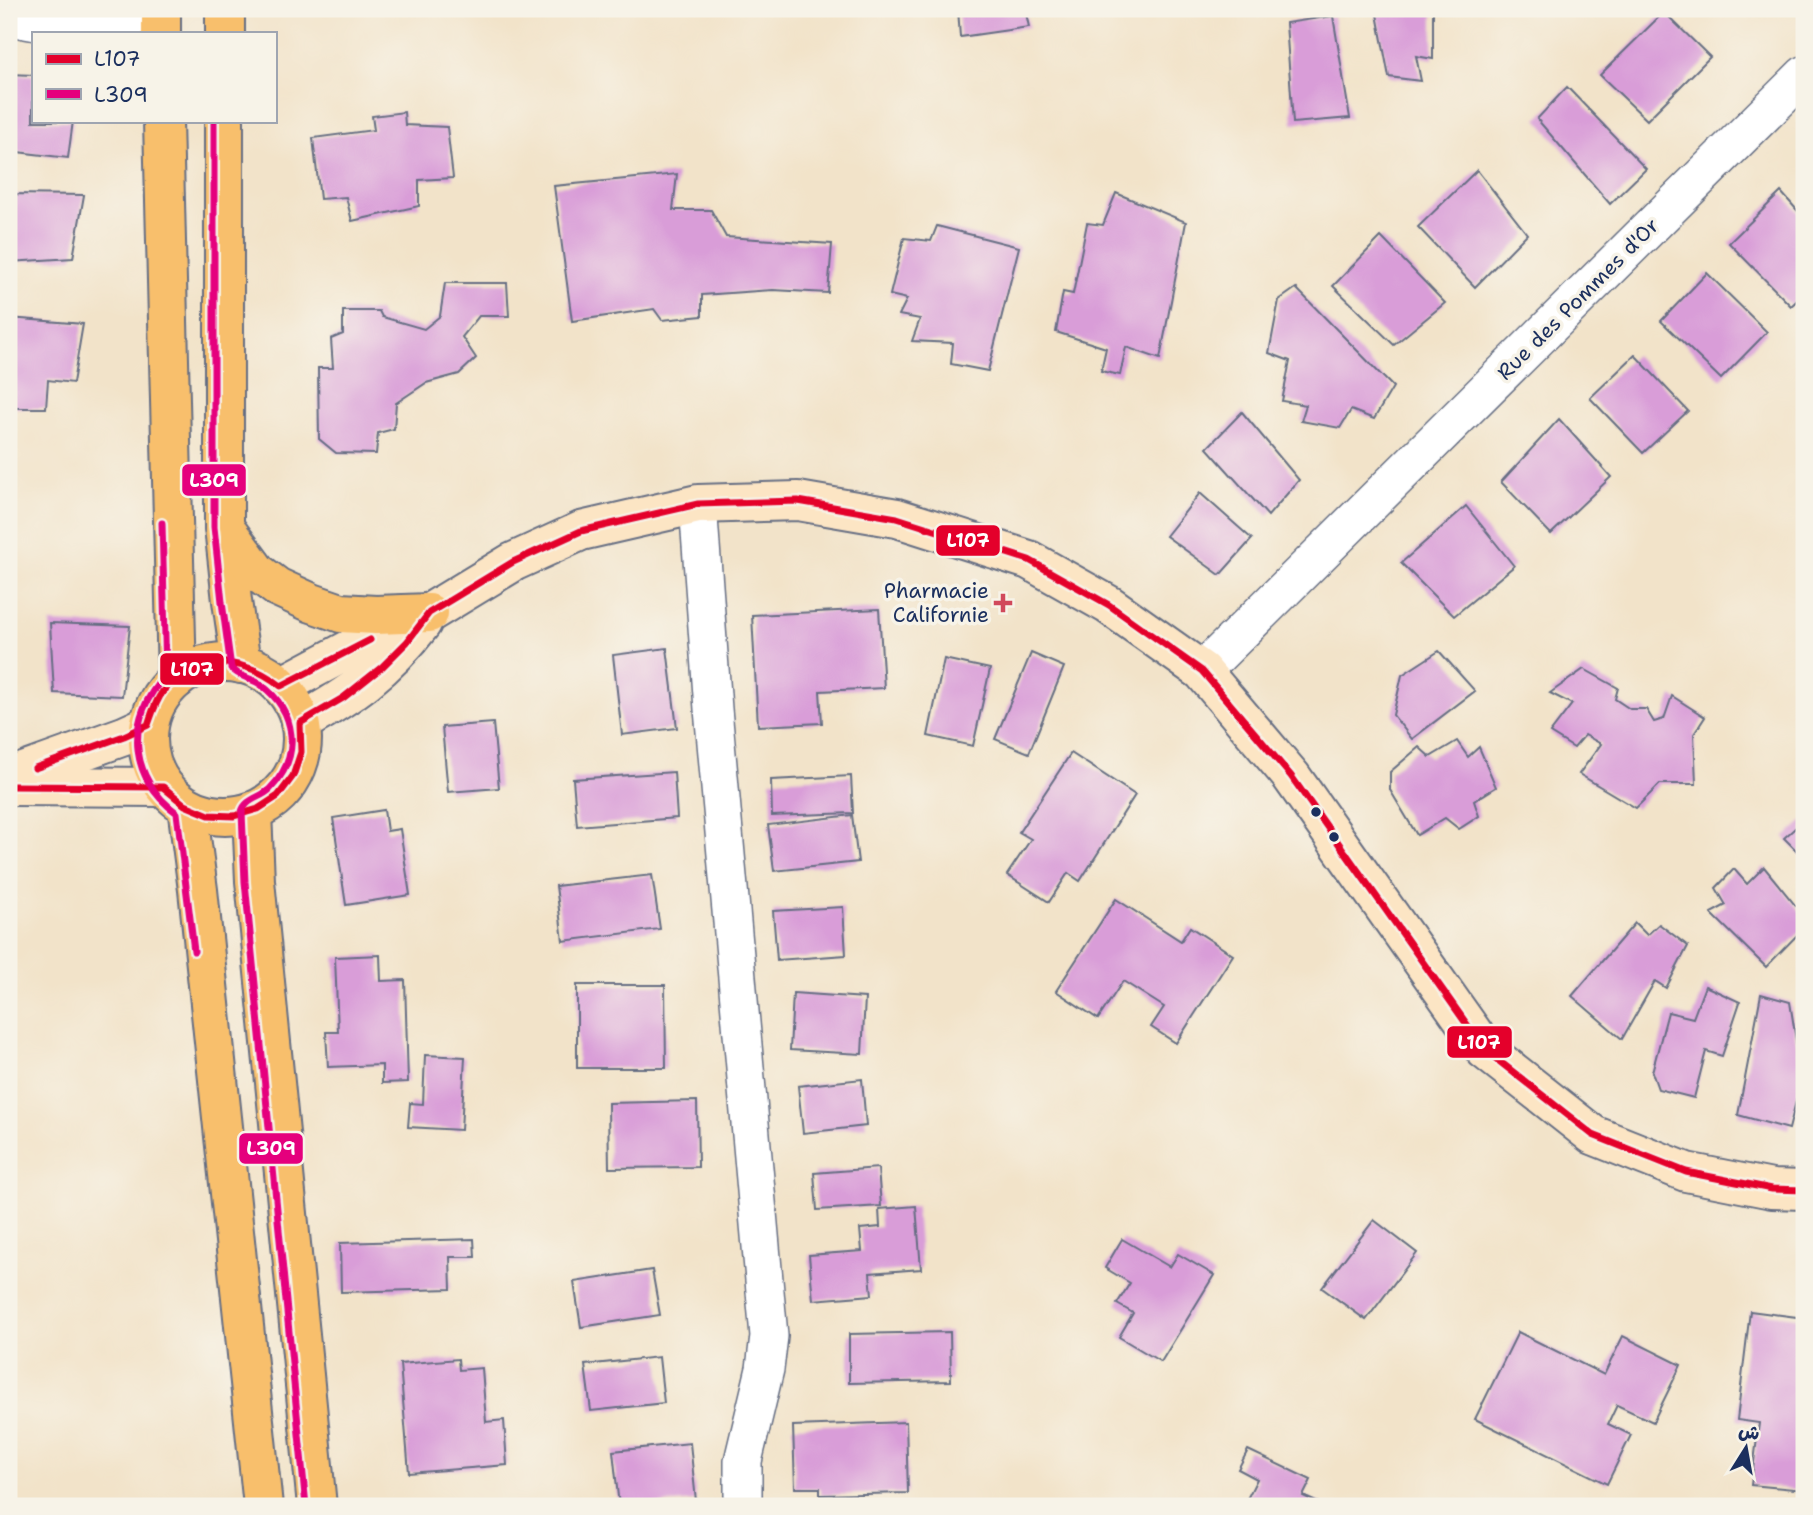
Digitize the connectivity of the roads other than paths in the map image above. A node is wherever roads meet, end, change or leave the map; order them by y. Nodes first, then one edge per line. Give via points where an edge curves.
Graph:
1 (225, 9) edge
2 (9, 17) edge
3 (161, 21) edge
4 (225, 32) edge
5 (1804, 75) edge
6 (163, 122) edge
7 (224, 122) edge
8 (698, 504) junction
9 (224, 527) junction
10 (429, 613) junction
11 (242, 664) junction
12 (1202, 671) junction
13 (177, 679) junction
14 (281, 686) junction
15 (300, 723) junction
16 (148, 725) junction
17 (9, 778) edge
18 (9, 786) edge
19 (175, 797) junction
20 (252, 811) junction
21 (1804, 1190) edge
22 (263, 1506) edge
23 (317, 1506) edge
24 (743, 1506) edge

1 - 4 main road
2 - 3 street via 48,24
5 - 12 street, Rue des Pommes d'Or
6 - 13 main road
7 - 9 main road
8 - 10 main road via 581,531 513,562
8 - 12 main road via 799,501 897,518 1029,560 1109,605
8 - 24 street via 769,1336 743,1461
9 - 10 main road via 257,572 312,603 341,613
9 - 11 main road
10 - 14 main road
10 - 15 main road via 374,674
11 - 13 main road via 212,663
11 - 14 main road via 267,674
12 - 21 main road via 1291,776 1485,1050 1593,1135 1686,1172 1772,1189
13 - 16 main road via 159,698
14 - 15 main road
15 - 20 main road via 302,752 292,778 276,798
16 - 17 main road
16 - 19 main road via 152,768
18 - 19 main road
19 - 20 main road via 214,816
19 - 22 main road via 198,890
20 - 23 main road via 255,881

